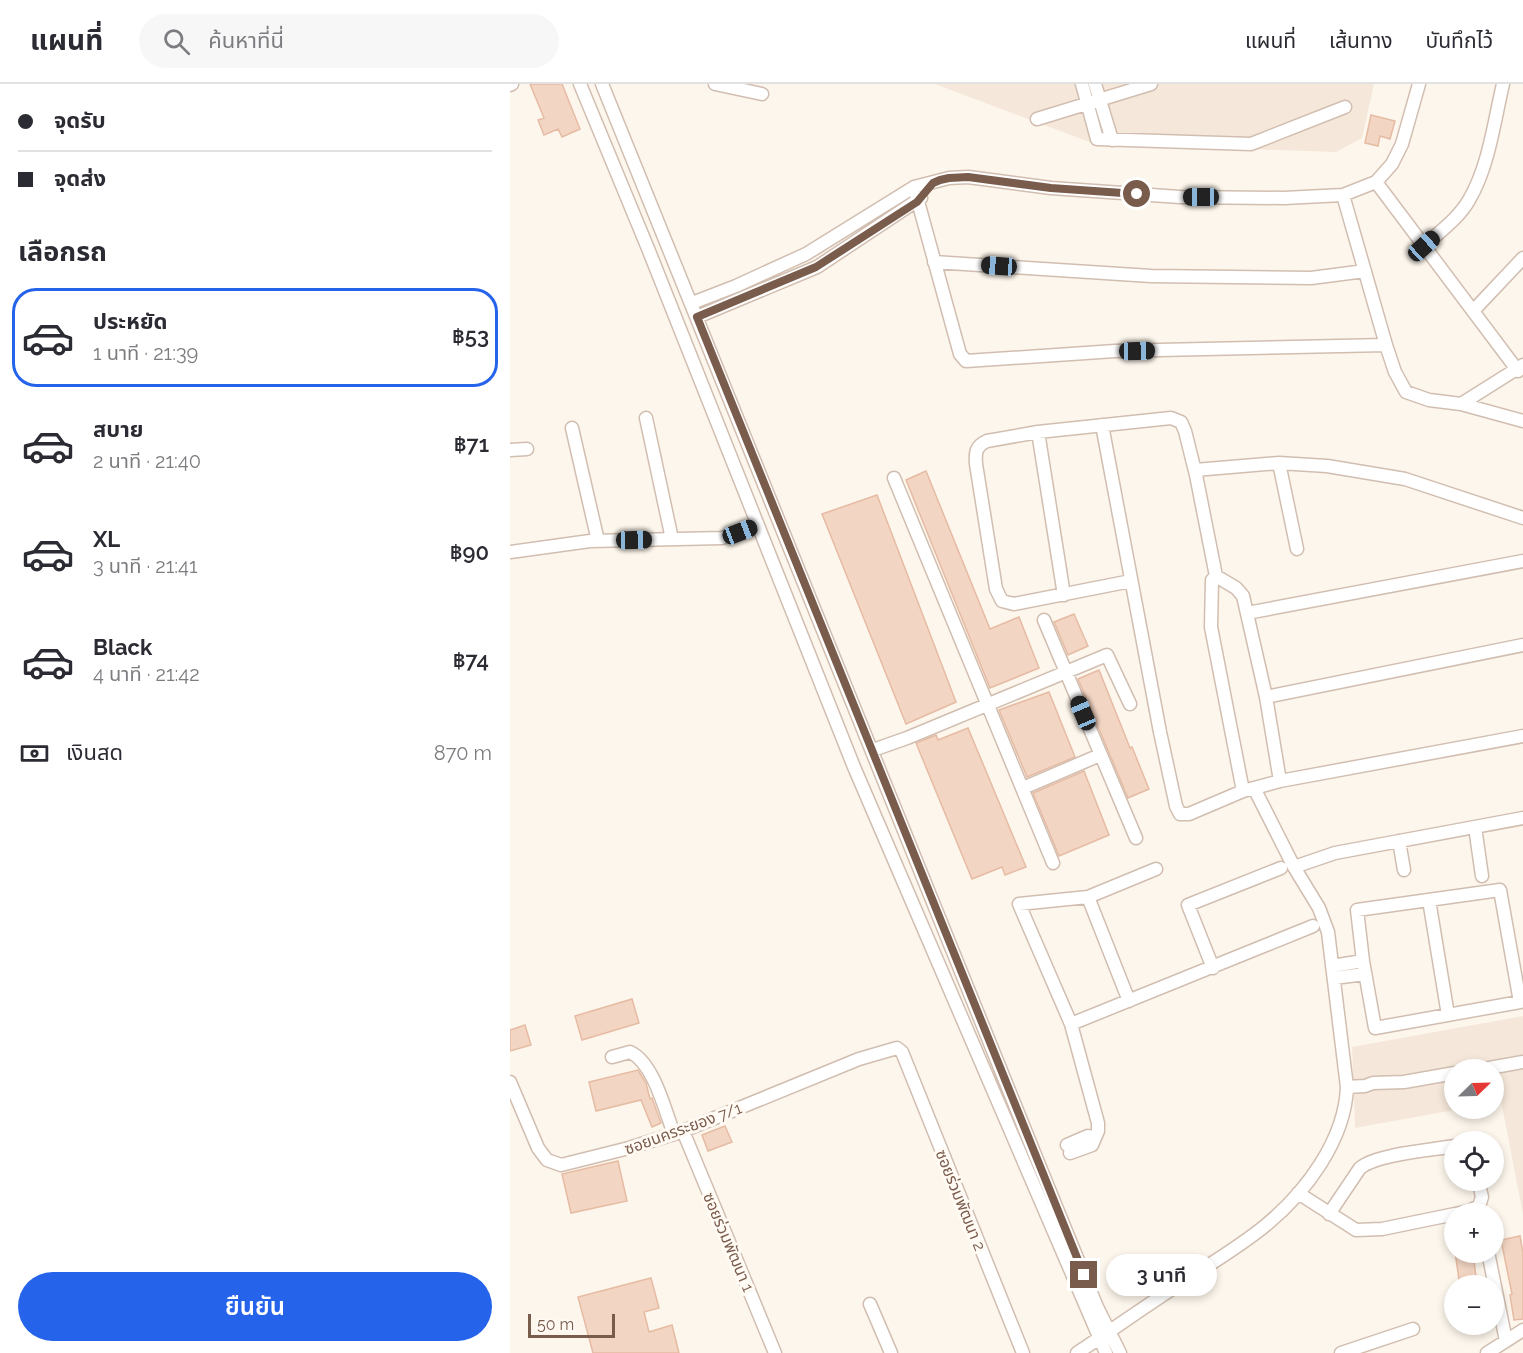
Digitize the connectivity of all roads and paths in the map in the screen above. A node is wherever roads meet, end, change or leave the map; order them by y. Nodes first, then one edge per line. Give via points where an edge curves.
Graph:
1 (580, 84) edge
2 (603, 84) edge
3 (715, 84) edge
4 (1082, 84) edge
5 (1095, 84) edge
6 (1151, 84) edge
7 (1419, 84) edge
8 (1503, 84) edge
9 (762, 94) dead end
10 (1094, 100) junction
11 (1344, 107) dead end
12 (1037, 119) dead end
13 (1112, 140) junction
14 (1376, 182) junction
15 (933, 183) junction
16 (914, 187) junction
17 (1343, 195) junction
18 (917, 202) junction
19 (1424, 246) junction
20 (1523, 258) edge
21 (934, 261) junction
22 (1365, 271) junction
23 (692, 303) junction
24 (1473, 311) junction
25 (697, 317) junction
26 (1386, 345) junction
27 (1520, 368) edge
28 (1461, 404) junction
29 (646, 418) dead end
30 (1523, 421) edge
31 (1102, 425) junction
32 (572, 428) dead end
33 (1038, 432) junction
34 (527, 449) dead end
35 (510, 450) edge
36 (1279, 463) junction
37 (1195, 470) junction
38 (894, 478) dead end
39 (1523, 518) edge
40 (757, 525) junction
41 (672, 539) junction
42 (597, 541) junction
43 (1297, 549) dead end
44 (510, 552) edge
45 (1523, 561) edge
46 (1216, 576) junction
47 (1131, 581) junction
48 (1065, 595) junction
49 (1247, 613) junction
50 (1044, 620) dead end
51 (823, 627) junction
52 (801, 636) junction
53 (1523, 645) edge
54 (1065, 671) junction
55 (1266, 697) junction
56 (989, 704) junction
57 (1130, 704) dead end
58 (1523, 736) edge
59 (873, 750) junction
60 (1100, 755) junction
61 (1274, 782) junction
62 (1023, 788) junction
63 (1249, 789) junction
64 (1523, 818) edge
65 (1273, 825) junction
66 (1475, 826) junction
67 (1136, 838) dead end
68 (1399, 841) junction
69 (1053, 863) dead end
70 (1294, 867) junction
71 (1281, 868) dead end
72 (1156, 869) dead end
73 (1404, 870) dead end
74 (1482, 876) dead end
75 (1088, 897) junction
76 (1429, 900) junction
77 (1313, 926) dead end
78 (1364, 967) junction
79 (1213, 968) junction
80 (1333, 972) junction
81 (1129, 1001) junction
82 (1448, 1015) junction
83 (1071, 1024) junction
84 (897, 1048) joint
85 (612, 1057) dead end
86 (1523, 1062) edge
87 (1504, 1065) edge
88 (1444, 1075) edge
89 (510, 1082) edge
90 (1347, 1084) junction
91 (679, 1133) junction
92 (1444, 1148) edge
93 (1069, 1149) dead end
94 (1298, 1193) junction
95 (1329, 1214) junction
96 (1444, 1216) edge
97 (1490, 1263) edge
98 (870, 1304) dead end
99 (1413, 1329) dead end
100 (1523, 1330) edge
101 (1104, 1336) junction
102 (1506, 1341) junction
103 (775, 1353) edge
104 (891, 1353) edge
105 (1023, 1353) edge
106 (1077, 1353) edge
107 (1106, 1353) edge
108 (1120, 1353) edge
109 (1341, 1353) edge
110 (1487, 1353) edge

1 - 40 street
2 - 23 street
3 - 9 street
4 - 10 street
5 - 10 street
6 - 10 street
7 - 14 street via 1402,144 1392,164
8 - 19 street via 1485,161 1469,200
10 - 12 street
10 - 13 street
10 - 13 street via 1097,140
11 - 13 street via 1251,144
14 - 17 street
14 - 19 street
15 - 16 street
15 - 17 street via 968,177 1051,188 1180,197
15 - 18 street
16 - 18 street
16 - 23 street via 806,254
17 - 22 street
18 - 21 street
18 - 25 street via 816,267
19 - 24 street
20 - 24 street
21 - 22 street via 1151,276 1311,278
21 - 26 street via 960,354 966,361 1115,351
22 - 26 street
23 - 25 street
24 - 27 street
25 - 51 street
26 - 28 street via 1406,392
27 - 28 street
28 - 30 street
29 - 41 street
31 - 33 street
31 - 37 street via 1178,420 1185,431
31 - 47 street
32 - 42 street
33 - 48 street
33 - 48 street via 987,441 976,449 996,589 1002,602 1010,604
34 - 35 street
36 - 37 street
36 - 39 street via 1327,466 1406,479
36 - 43 street
37 - 46 street
38 - 56 street
40 - 41 street via 722,538
40 - 52 street
41 - 42 street
42 - 44 street
45 - 49 street
46 - 49 street via 1243,596
46 - 63 street via 1212,580 1211,627
47 - 48 street
47 - 63 street via 1177,810 1189,814
49 - 55 street
50 - 54 street
51 - 52 street
51 - 59 street
52 - 101 street
53 - 55 street
54 - 56 street
54 - 57 street via 1107,655
54 - 60 street
55 - 61 street
56 - 59 street
56 - 62 street
58 - 61 street
59 - 101 street
60 - 62 street
60 - 67 street
61 - 63 street
61 - 65 street
62 - 69 street
63 - 65 street
64 - 66 street
65 - 70 street
66 - 68 street
66 - 74 street
68 - 70 street via 1335,853
68 - 73 street
70 - 80 street via 1322,915
71 - 79 street via 1188,905
72 - 75 street
75 - 81 street
75 - 83 street via 1019,904
76 - 78 street via 1357,910
76 - 82 street
76 - 82 street via 1500,890 1520,1002
77 - 79 street
78 - 80 street
78 - 82 street via 1375,1028
79 - 81 street
80 - 90 street
81 - 83 street
83 - 93 street via 1098,1131 1094,1138 1088,1136
84 - 91 street, ซอยนครระยอง 7/1 via 858,1059
84 - 105 street, ซอยร่วมพัฒนา 2 via 902,1052
85 - 91 street, ซอยร่วมพัฒนา 1 via 630,1052 641,1059
86 - 87 street
88 - 90 street via 1365,1086
89 - 91 street, ซอยนครระยอง 7/1 via 538,1148 547,1160 561,1165
90 - 94 street via 1347,1102 1333,1141
91 - 103 street, ซอยร่วมพัฒนา 1
92 - 95 street via 1365,1164
94 - 95 street
94 - 101 street via 1266,1226
95 - 96 street via 1363,1231
97 - 102 street
98 - 104 street
99 - 109 street
100 - 102 street
101 - 106 street
101 - 107 street
101 - 108 street
102 - 110 street

